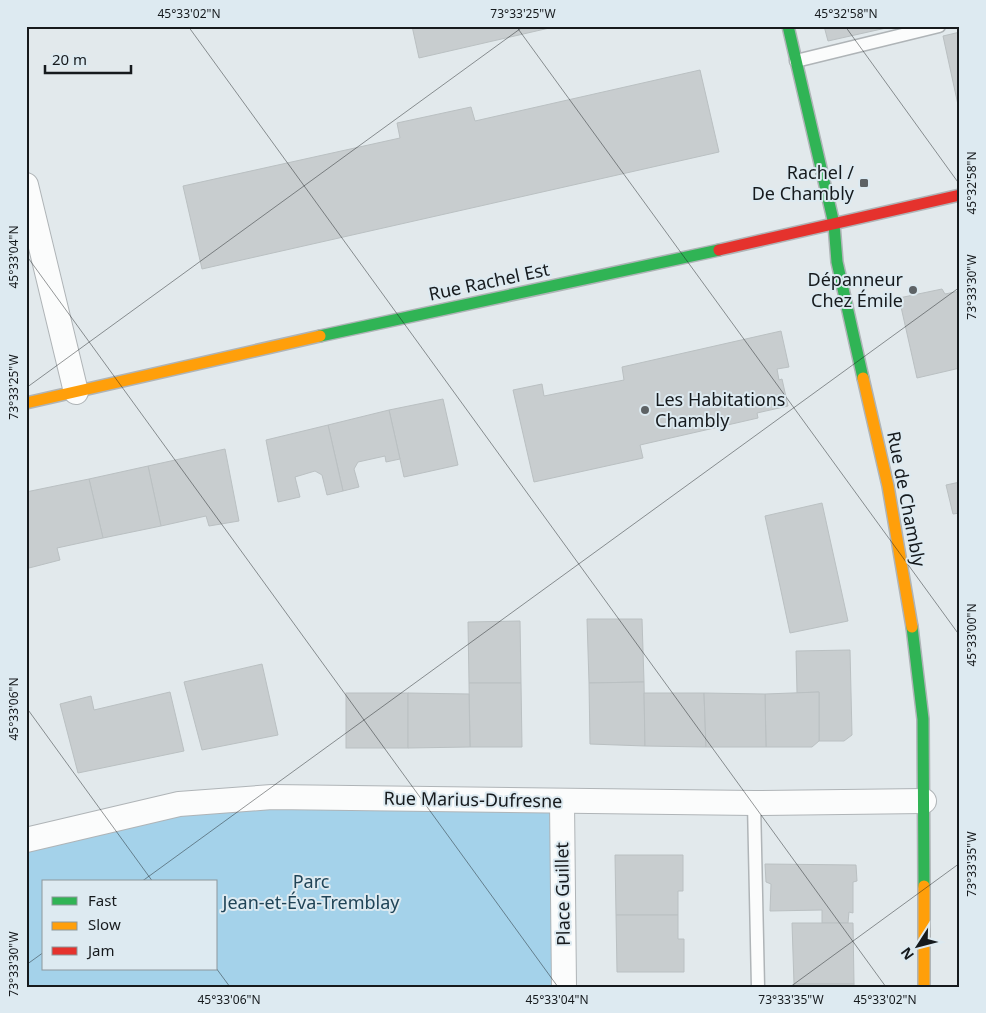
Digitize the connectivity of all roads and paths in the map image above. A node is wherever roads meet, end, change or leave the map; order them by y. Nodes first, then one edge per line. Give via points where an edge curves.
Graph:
1 (788, 26) edge
2 (939, 26) edge
3 (796, 61) junction
4 (26, 185) edge
5 (960, 195) edge
6 (834, 224) junction
7 (32, 238) edge
8 (76, 392) junction
9 (26, 403) edge
10 (924, 801) junction
11 (562, 802) junction
12 (754, 804) junction
13 (26, 840) edge
14 (564, 987) edge
15 (758, 987) edge
16 (924, 987) edge

1 - 3 street, Rue de Chambly
2 - 3 lane
3 - 6 street, Rue de Chambly
4 - 7 street
5 - 6 street, Rue Rachel Est
6 - 8 street, Rue Rachel Est via 231,355
6 - 10 street, Rue de Chambly via 837,262 888,486 915,642 923,719
7 - 8 street
8 - 9 street, Rue Rachel Est
10 - 12 street, Rue Marius-Dufresne
10 - 16 street, Rue de Chambly
11 - 12 street, Rue Marius-Dufresne
11 - 13 street, Rue Marius-Dufresne via 272,797 179,804
11 - 14 street, Place Guillet
12 - 15 lane

